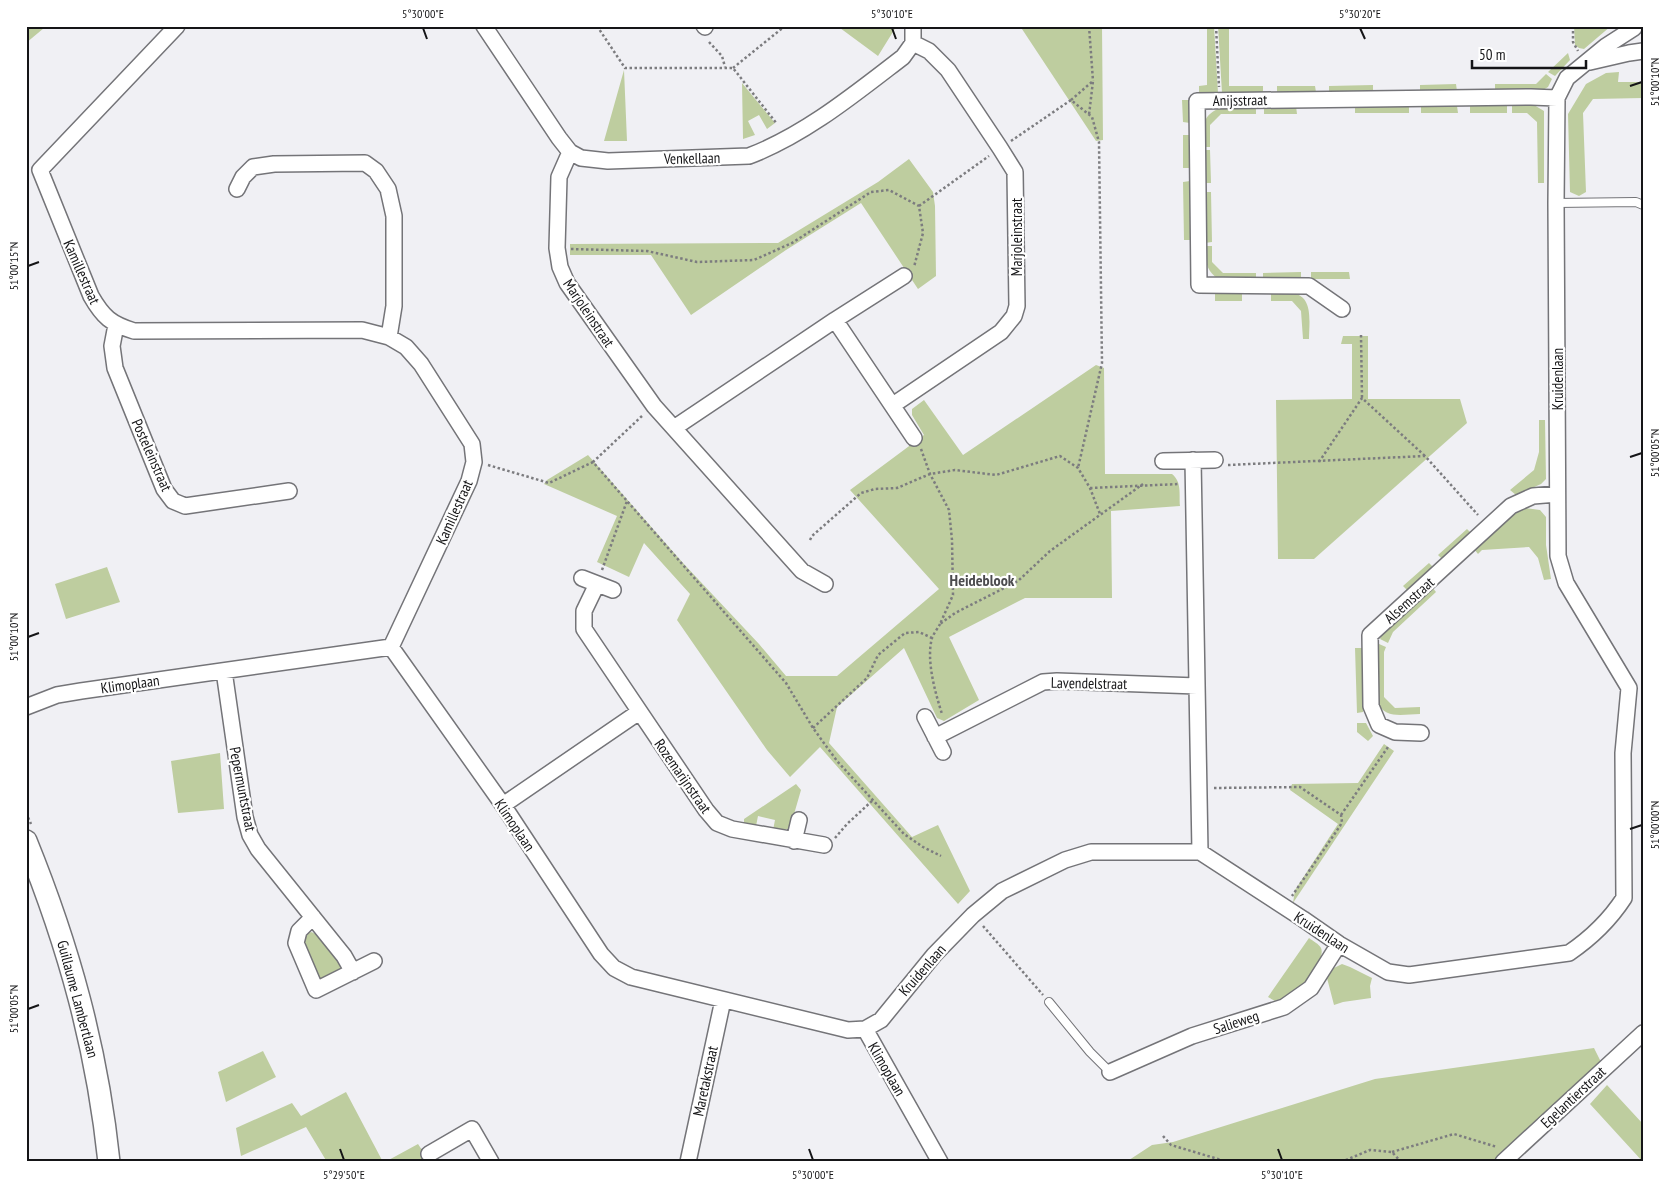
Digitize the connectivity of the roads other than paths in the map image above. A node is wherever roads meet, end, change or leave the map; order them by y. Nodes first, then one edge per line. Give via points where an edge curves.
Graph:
1 (178, 26) edge
2 (484, 26) edge
3 (914, 26) edge
4 (1635, 27) edge
5 (913, 43) junction
6 (1643, 51) edge
7 (1584, 59) junction
8 (1557, 98) junction
9 (570, 152) junction
10 (237, 189) dead end
11 (1556, 203) junction
12 (1643, 205) edge
13 (907, 273) road end
14 (1342, 309) dead end
15 (835, 320) junction
16 (116, 325) junction
17 (389, 337) junction
18 (893, 405) junction
19 (674, 428) junction
20 (916, 442) road end
21 (1193, 460) junction
22 (1163, 461) dead end
23 (1220, 463) road end
24 (289, 491) dead end
25 (1558, 494) junction
26 (582, 578) dead end
27 (597, 584) junction
28 (825, 584) dead end
29 (613, 590) dead end
30 (391, 647) junction
31 (224, 670) junction
32 (1197, 686) junction
33 (1636, 688) edge
34 (26, 707) edge
35 (639, 712) junction
36 (925, 717) dead end
37 (1421, 733) dead end
38 (935, 737) junction
39 (942, 752) dead end
40 (503, 805) junction
41 (799, 820) dead end
42 (794, 841) junction
43 (26, 842) edge
44 (824, 845) dead end
45 (1200, 852) junction
46 (313, 916) junction
47 (1339, 944) junction
48 (374, 961) dead end
49 (353, 972) junction
50 (723, 1000) junction
51 (1049, 1002) road end
52 (865, 1029) junction
53 (1643, 1033) edge
54 (1110, 1072) joint
55 (428, 1154) dead end
56 (1502, 1155) edge
57 (109, 1162) edge
58 (491, 1162) edge
59 (688, 1162) edge
60 (940, 1162) edge

1 - 16 street, Kamillestraat via 40,170 90,296 101,313
2 - 9 street
3 - 5 street
4 - 6 street via 1636,40
4 - 7 street, Kruidenlaan
5 - 9 street, Venkellaan via 903,57 810,124 781,143 749,156 608,160 581,158
5 - 18 street, Marjoleinstraat via 929,51 948,70 1015,172 1017,306 1014,316 1001,332
6 - 7 street, Kruidenlaan
7 - 8 street, Kruidenlaan via 1567,78
8 - 11 street, Kruidenlaan
8 - 14 street, Anijsstraat via 1197,101 1198,285 1309,286
9 - 19 street, Marjoleinstraat via 559,177 557,248 560,267 567,283 654,406
10 - 17 street via 253,167 274,164 365,163 376,171 388,189 394,216 394,306
11 - 12 lane via 1636,202
11 - 25 street, Kruidenlaan
13 - 15 street
15 - 18 street
15 - 19 street
16 - 17 street, Kamillestraat via 134,331 362,330
16 - 24 street, Posteleinstraat via 112,346 115,368 164,489 173,501 185,506
17 - 30 street, Kamillestraat via 406,347 420,364 472,444 474,454 470,481
18 - 20 street
19 - 28 street, Marjoleinstraat via 802,571
21 - 22 street
21 - 23 street
21 - 32 street
25 - 33 street, Kruidenlaan via 1558,556 1566,583
25 - 37 street, Alsemstraat via 1533,496 1511,506 1370,635 1371,706 1379,725 1395,732
26 - 27 street
27 - 29 street
27 - 35 street, Rozemarijnstraat via 584,611 584,629
30 - 31 street, Klimoplaan
30 - 40 street, Klimoplaan
31 - 34 street, Klimoplaan via 57,695
31 - 46 street, Pepermuntstraat via 244,817 250,835
32 - 38 street, Lavendelstraat via 1043,682
32 - 45 street
33 - 47 street, Kruidenlaan via 1622,753 1624,898 1613,915 1586,942 1569,953 1409,975 1388,972
35 - 40 street
35 - 42 street, Rozemarijnstraat via 718,823 732,829
36 - 38 street
38 - 39 street
40 - 50 street, Klimoplaan via 601,954 614,968 631,977
41 - 42 street
42 - 44 street, Rozemarijnstraat
43 - 57 street, Guillaume Lambertlaan via 49,898 81,1002 101,1095
45 - 47 street, Kruidenlaan
45 - 52 street, Kruidenlaan via 1091,852 1065,860 1002,891 934,955 881,1020
46 - 49 street, Pepermuntstraat
46 - 49 street via 298,931 296,943 316,990
47 - 54 street, Salieweg via 1311,988 1284,1007 1192,1036
48 - 49 street
50 - 52 street, Klimoplaan via 848,1030
50 - 59 street, Maretakstraat
51 - 54 lane
52 - 60 street, Klimoplaan
53 - 56 street, Egelantierstraat
55 - 58 street via 472,1129

